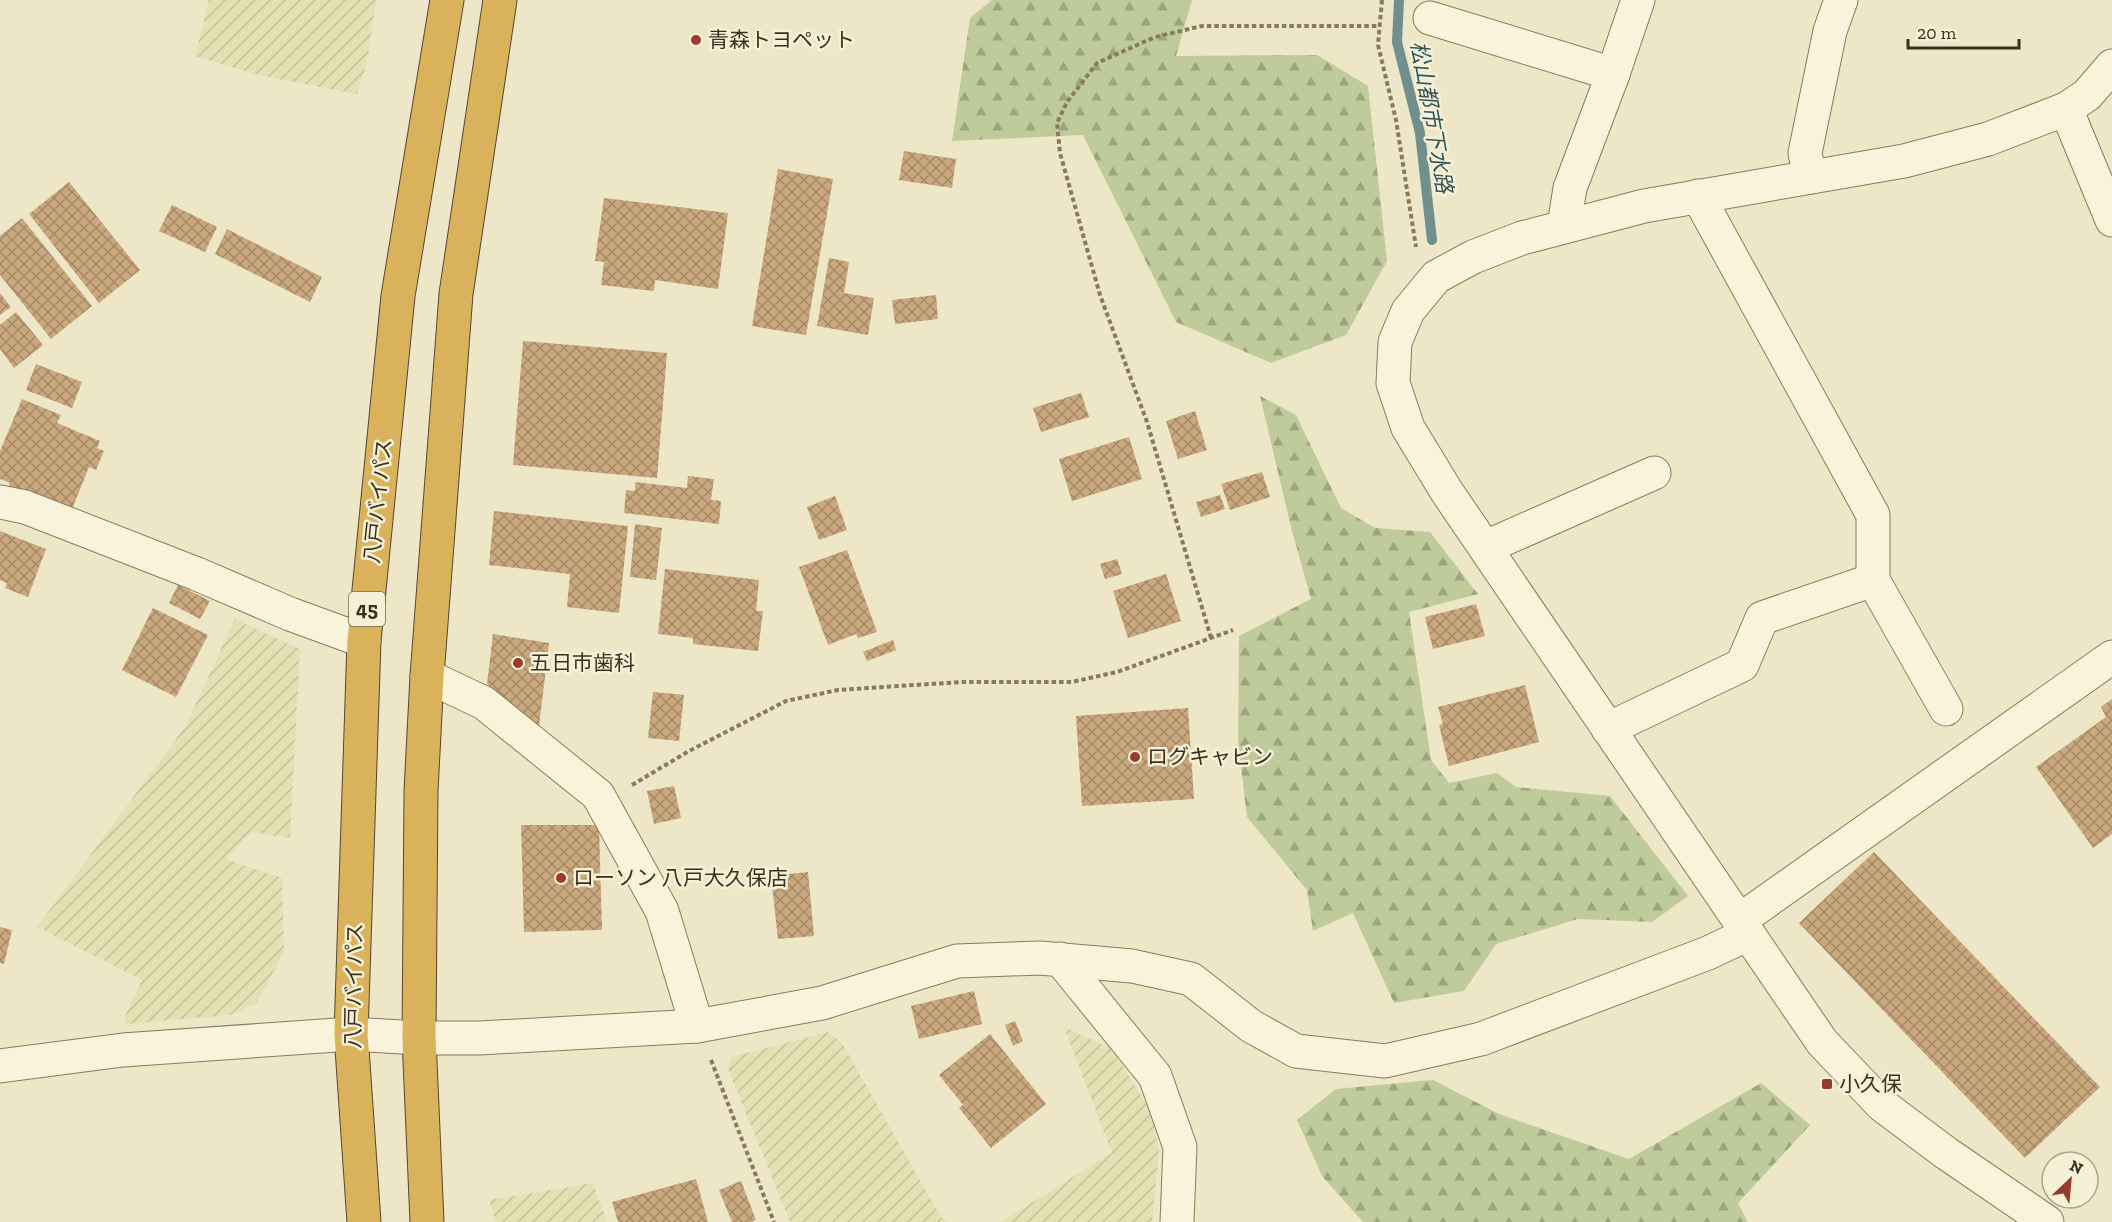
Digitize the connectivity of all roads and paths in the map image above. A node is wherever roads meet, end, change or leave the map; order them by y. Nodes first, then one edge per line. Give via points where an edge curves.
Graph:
1 (447, 0) edge
2 (500, 0) edge
3 (1383, 0) edge
4 (1638, 0) edge
5 (1841, 0) edge
6 (1430, 18) dead end
7 (1379, 27) junction
8 (2112, 66) edge
9 (1613, 74) junction
10 (2066, 109) junction
11 (1810, 177) junction
12 (1698, 196) junction
13 (2112, 220) edge
14 (1564, 226) junction
15 (1424, 292) junction
16 (1654, 473) dead end
17 (0, 502) edge
18 (1486, 547) junction
19 (1873, 580) junction
20 (1233, 630) dead end
21 (1211, 638) junction
22 (364, 641) junction
23 (2112, 657) edge
24 (427, 676) junction
25 (1946, 709) dead end
26 (1608, 729) junction
27 (602, 803) junction
28 (1744, 927) junction
29 (1060, 959) junction
30 (697, 1026) junction
31 (351, 1034) junction
32 (419, 1038) junction
33 (0, 1066) edge
34 (364, 1222) edge
35 (427, 1222) edge
36 (774, 1222) edge
37 (1177, 1222) edge
38 (2047, 1222) edge

1 - 22 highway, 八戸バイパス / 45 via 398,296
2 - 24 highway via 456,294
3 - 7 path
4 - 9 street
5 - 11 street via 1830,31 1805,153
6 - 9 street
7 - 15 path via 1377,45 1396,120
7 - 21 path via 1202,26 1155,37 1097,63 1066,102 1058,123 1060,153 1100,295 1147,422
8 - 10 street via 2087,95
9 - 14 street via 1570,188
10 - 11 street via 1988,139 1925,156
10 - 13 street
11 - 12 street
12 - 14 street
12 - 19 street via 1873,515
14 - 15 street via 1473,256 1436,277
15 - 18 street via 1408,311 1395,342 1393,383 1408,428
16 - 18 street
17 - 22 street via 25,507
18 - 26 street
19 - 25 street
19 - 26 street via 1762,618 1742,664
20 - 21 path
21 - 27 path via 1117,672 1072,682 961,682 838,690 786,700
22 - 31 highway, 八戸バイパス / 45
23 - 28 street
24 - 27 street via 484,703 598,795
24 - 32 highway via 421,791
26 - 28 street
27 - 30 street via 662,911
28 - 29 street via 1708,953 1481,1039 1385,1061 1296,1050 1251,1026 1191,979 1132,966
28 - 38 street via 1822,1042 1882,1105
29 - 30 street via 957,961 822,1003
29 - 37 street via 1155,1076 1180,1147
30 - 32 street
30 - 36 path
31 - 32 street
31 - 33 street via 123,1050
31 - 34 highway, 八戸バイパス / 45
32 - 35 highway

